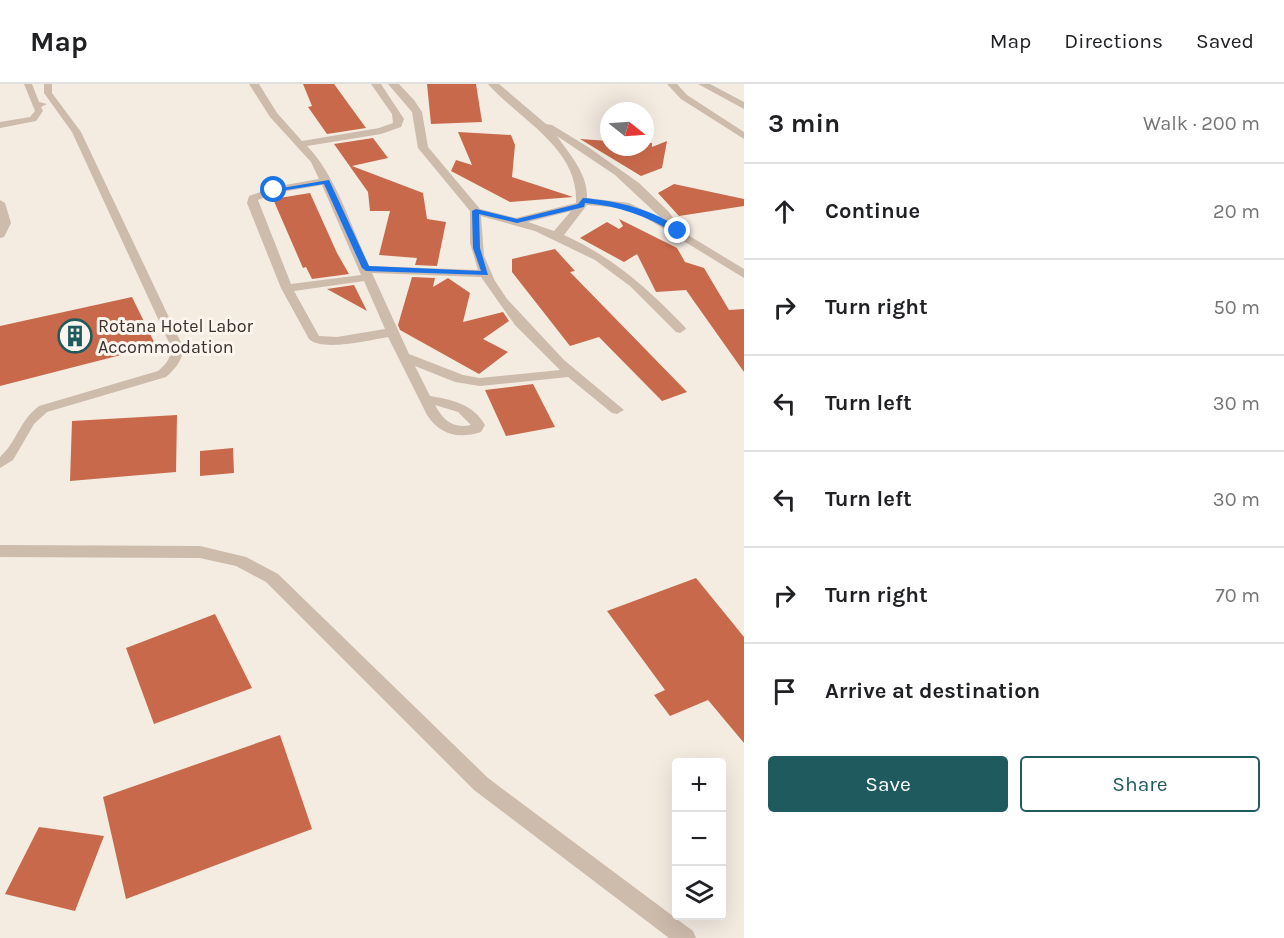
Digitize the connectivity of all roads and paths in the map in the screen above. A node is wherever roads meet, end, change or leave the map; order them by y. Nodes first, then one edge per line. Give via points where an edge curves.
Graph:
1 (28, 84) edge
2 (48, 84) edge
3 (254, 84) edge
4 (376, 84) edge
5 (393, 84) edge
6 (493, 84) edge
7 (672, 84) edge
8 (702, 84) edge
9 (54, 103) junction
10 (36, 105) junction
11 (744, 106) edge
12 (534, 119) junction
13 (0, 125) edge
14 (744, 136) edge
15 (300, 144) junction
16 (327, 181) junction
17 (0, 203) edge
18 (582, 203) junction
19 (476, 211) junction
20 (517, 221) junction
21 (678, 231) junction
22 (0, 235) edge
23 (555, 238) junction
24 (368, 273) junction
25 (485, 274) junction
26 (744, 274) edge
27 (287, 288) junction
28 (680, 329) dead end
29 (392, 332) junction
30 (405, 357) junction
31 (569, 373) junction
32 (425, 399) dead end
33 (617, 410) dead end
34 (0, 464) edge
35 (0, 551) edge
36 (686, 938) edge

1 - 10 lane
2 - 9 lane
3 - 15 street via 273,115
4 - 15 street via 396,112 397,125
5 - 19 street via 418,113 423,148
6 - 12 street
7 - 14 street via 694,105
8 - 11 street
9 - 10 lane
9 - 34 lane via 76,132 178,355 162,374 43,409 28,421 17,448
10 - 13 lane via 39,111 33,118
12 - 18 street via 548,131 578,175
12 - 21 street via 590,152 642,190
15 - 16 street
16 - 24 street
16 - 27 street via 274,190 253,198 266,242
17 - 22 lane via 6,223
18 - 20 street
18 - 21 street via 633,208
18 - 23 street
19 - 20 street
19 - 25 street via 477,248
20 - 23 street
21 - 26 street
23 - 28 street via 607,262 635,283
24 - 25 street
24 - 27 street
24 - 29 street
25 - 31 street via 503,300
27 - 29 street via 315,339 337,341
29 - 30 street
30 - 31 street via 460,379 480,382
30 - 32 street
31 - 33 street
35 - 36 street via 200,552 240,561 272,578 481,784

